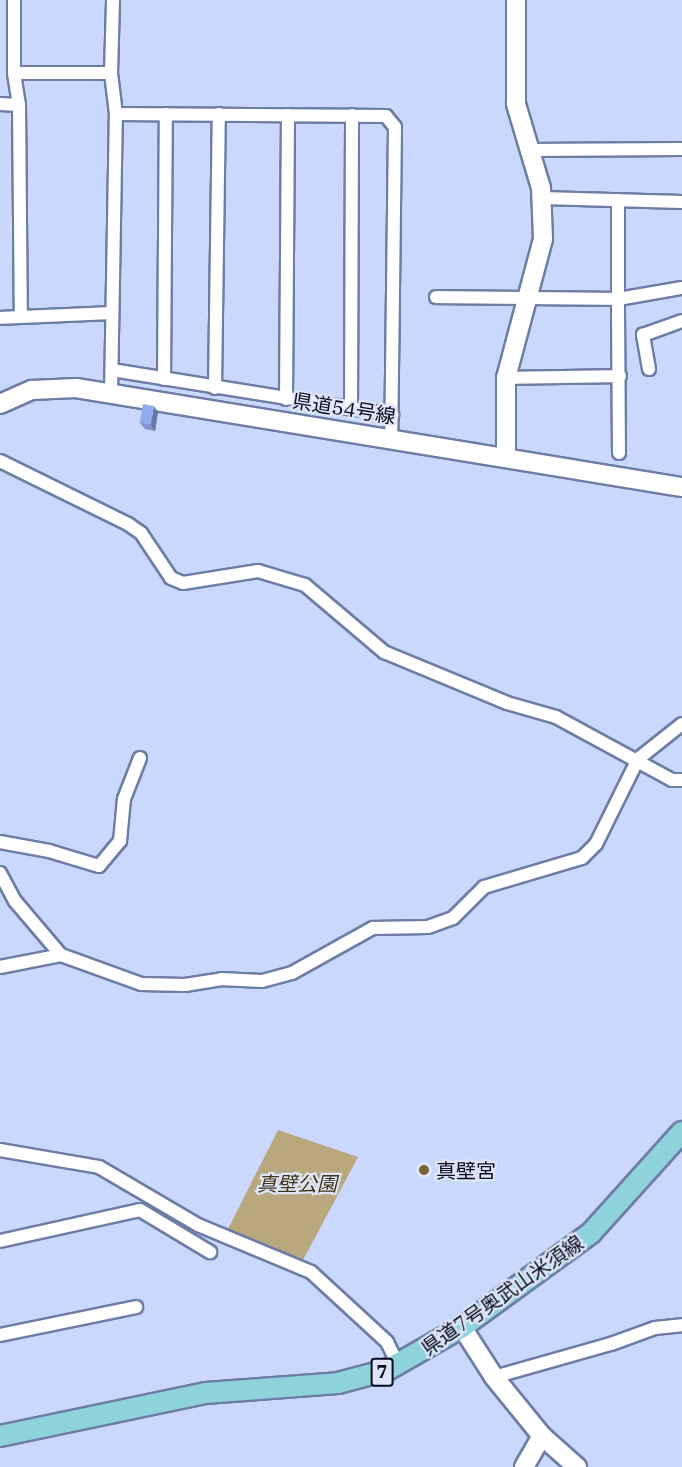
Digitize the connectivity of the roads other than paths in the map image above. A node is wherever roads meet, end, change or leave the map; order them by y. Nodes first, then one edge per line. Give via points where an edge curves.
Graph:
1 (14, 0) edge
2 (113, 0) edge
3 (516, 0) edge
4 (14, 73) junction
5 (111, 73) junction
6 (0, 104) edge
7 (20, 105) junction
8 (116, 114) junction
9 (166, 114) junction
10 (219, 114) junction
11 (288, 115) junction
12 (352, 115) junction
13 (528, 150) junction
14 (682, 150) edge
15 (542, 198) junction
16 (618, 200) junction
17 (682, 202) edge
18 (682, 288) edge
19 (436, 297) dead end
20 (527, 299) junction
21 (618, 299) junction
22 (112, 313) junction
23 (21, 317) junction
24 (0, 318) edge
25 (682, 321) edge
26 (649, 369) dead end
27 (112, 370) junction
28 (620, 376) junction
29 (506, 378) junction
30 (164, 379) junction
31 (215, 388) junction
32 (111, 394) junction
33 (286, 399) junction
34 (0, 404) edge
35 (351, 409) junction
36 (392, 415) junction
37 (392, 439) junction
38 (619, 453) dead end
39 (506, 458) junction
40 (0, 461) edge
41 (682, 487) edge
42 (682, 724) edge
43 (140, 758) dead end
44 (638, 759) junction
45 (682, 780) edge
46 (0, 842) edge
47 (0, 873) edge
48 (61, 955) junction
49 (0, 967) edge
50 (682, 1132) edge
51 (0, 1150) edge
52 (149, 1198) junction
53 (140, 1210) junction
54 (0, 1241) edge
55 (210, 1252) dead end
56 (135, 1307) dead end
57 (682, 1325) edge
58 (462, 1327) junction
59 (0, 1335) edge
60 (398, 1365) junction
61 (494, 1377) junction
62 (0, 1436) edge
63 (542, 1436) junction
64 (524, 1467) edge
65 (577, 1467) edge

1 - 4 street
2 - 5 street
3 - 13 main road via 516,104
4 - 5 street
4 - 7 street
5 - 8 street
6 - 7 street
7 - 23 street
8 - 9 street
8 - 22 street
9 - 10 street
9 - 30 street
10 - 11 street
10 - 31 street
11 - 12 street
11 - 33 street
12 - 35 street
12 - 36 street via 386,116 395,127
13 - 14 street
13 - 15 main road
15 - 16 street
15 - 20 main road via 543,239
16 - 17 street
16 - 21 street
18 - 21 street
19 - 20 street
20 - 21 street
20 - 29 main road
21 - 28 street
22 - 23 street
22 - 27 street
23 - 24 street
25 - 26 street via 643,335
27 - 30 street
27 - 32 street
28 - 29 street
28 - 38 street
29 - 39 main road
30 - 31 street
31 - 33 street
32 - 34 main road, 県道54号線 via 54,388 32,390
32 - 37 main road, 県道54号線
33 - 35 street
35 - 36 street
36 - 37 street
37 - 39 main road, 県道54号線
39 - 41 main road, 県道54号線
40 - 44 street via 128,524 141,533 171,578 183,583 258,572 305,585 384,652 507,703 556,717 592,740
42 - 44 street
43 - 46 street via 124,799 120,841 99,866
44 - 45 street via 672,780
44 - 48 street via 596,844 582,858 484,887 453,918 428,927 374,928 292,973 262,981 221,979 185,986 141,984
47 - 48 street via 15,901
48 - 49 street
50 - 58 main road, 県道7号奥武山米須線 / 7 via 591,1233
51 - 52 street via 84,1162
52 - 53 street
52 - 60 street via 198,1225 311,1272 387,1342
53 - 54 street
53 - 55 street
56 - 59 street
57 - 61 street via 655,1328
58 - 60 main road, 県道7号奥武山米須線 / 7
58 - 61 main road
60 - 62 main road, 県道7号奥武山米須線 / 7 via 347,1382 206,1393
61 - 63 main road
63 - 64 main road
63 - 65 main road

